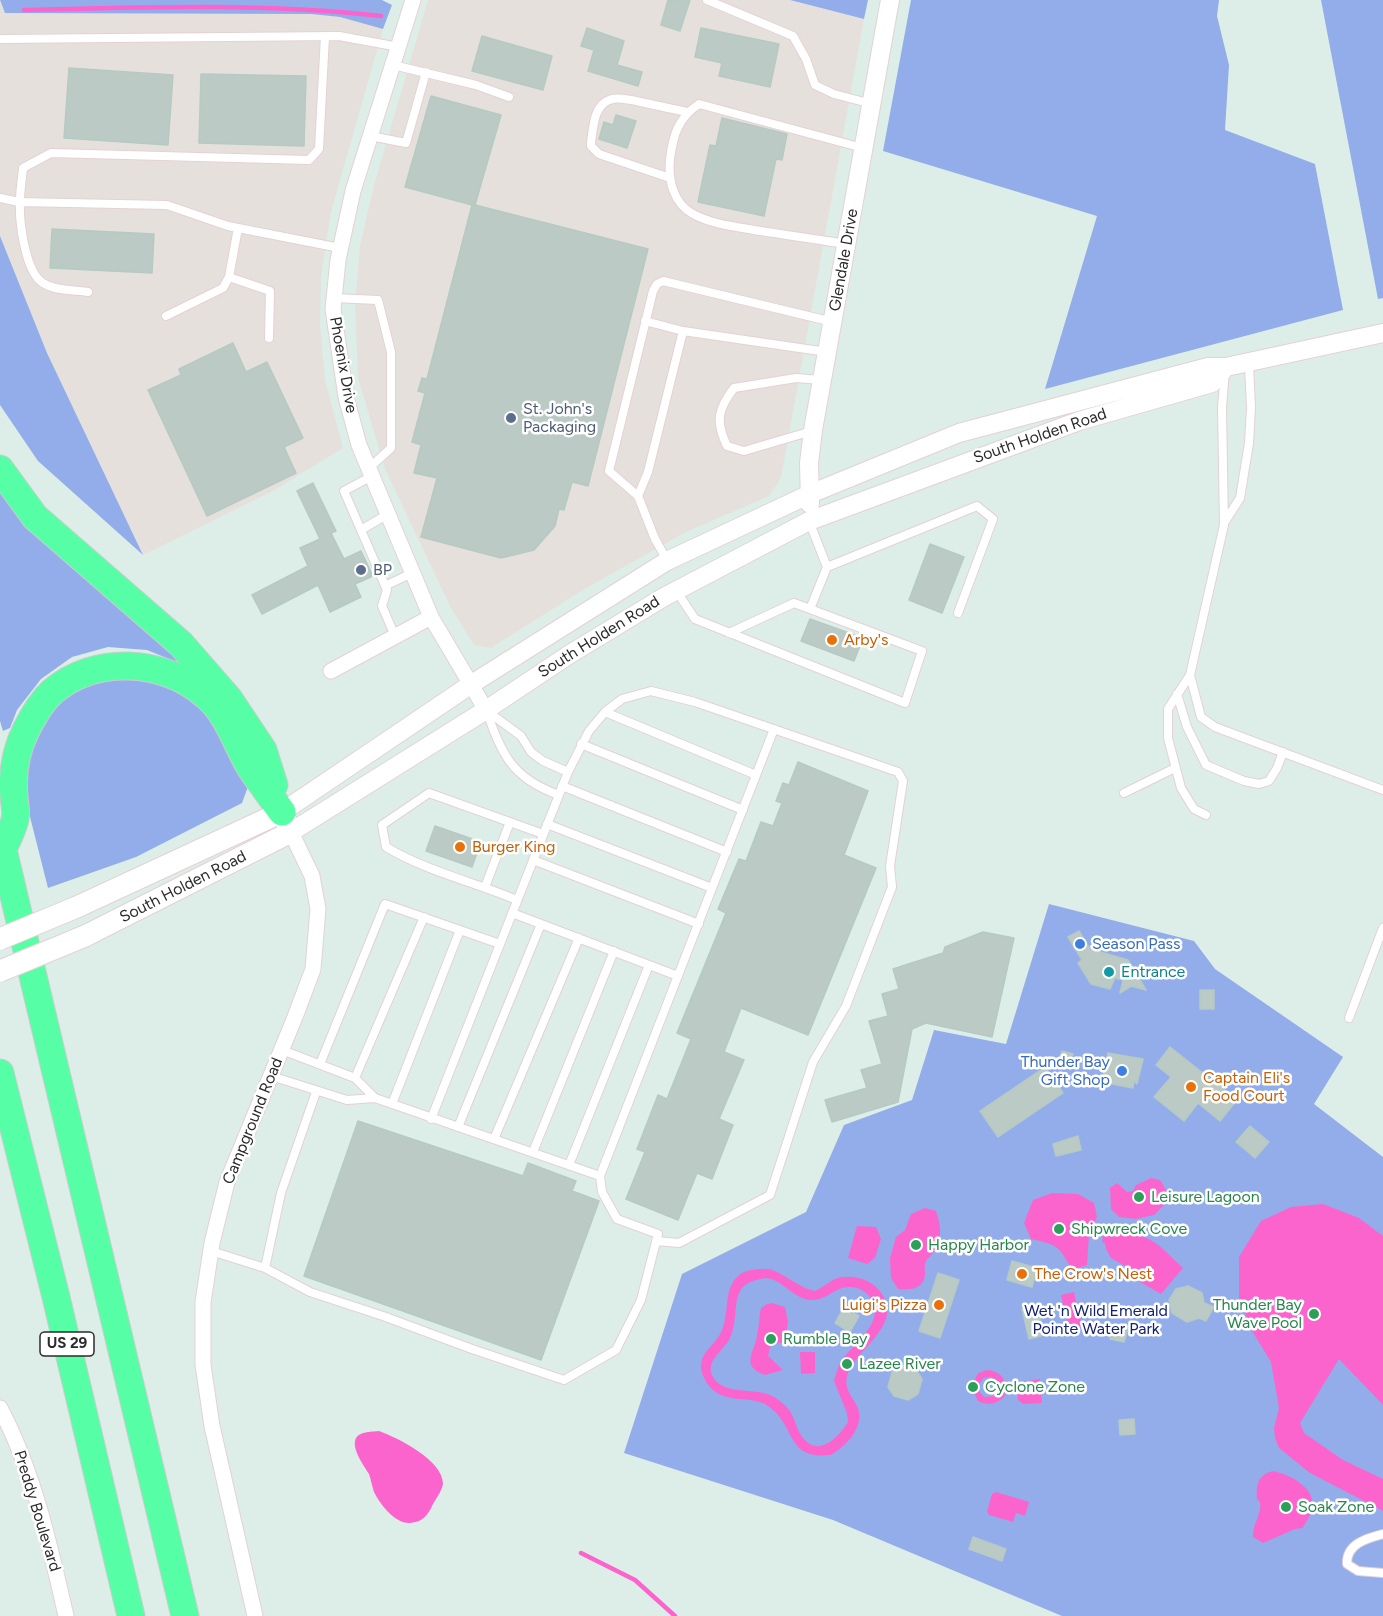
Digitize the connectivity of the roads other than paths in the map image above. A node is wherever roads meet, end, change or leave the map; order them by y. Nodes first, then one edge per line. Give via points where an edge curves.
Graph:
1 (413, 0) edge
2 (706, 0) edge
3 (890, 0) edge
4 (325, 36) junction
5 (0, 39) edge
6 (399, 47) junction
7 (393, 65) junction
8 (426, 72) junction
9 (509, 97) dead end
10 (872, 104) junction
11 (687, 112) junction
12 (370, 136) junction
13 (864, 149) junction
14 (670, 178) junction
15 (0, 198) edge
16 (19, 202) junction
17 (238, 228) junction
18 (847, 244) junction
19 (340, 248) junction
20 (230, 277) junction
21 (88, 292) dead end
22 (334, 298) junction
23 (166, 316) dead end
24 (645, 321) junction
25 (833, 322) junction
26 (683, 331) junction
27 (1383, 333) edge
28 (269, 338) dead end
29 (828, 352) junction
30 (1249, 363) junction
31 (1226, 368) junction
32 (823, 380) junction
33 (813, 430) junction
34 (0, 469) edge
35 (370, 472) junction
36 (810, 494) junction
37 (638, 496) junction
38 (388, 514) junction
39 (809, 521) junction
40 (1224, 525) junction
41 (361, 530) junction
42 (667, 561) junction
43 (827, 567) junction
44 (412, 573) junction
45 (385, 586) junction
46 (676, 591) junction
47 (810, 609) junction
48 (958, 613) dead end
49 (431, 617) junction
50 (729, 633) junction
51 (395, 636) junction
52 (331, 671) dead end
53 (1190, 675) junction
54 (470, 685) junction
55 (1177, 694) junction
56 (486, 710) junction
57 (605, 712) junction
58 (774, 729) junction
59 (581, 744) junction
60 (1283, 752) junction
61 (1175, 768) junction
62 (568, 772) junction
63 (756, 775) junction
64 (562, 786) junction
65 (1383, 790) edge
66 (1124, 793) dead end
67 (558, 795) junction
68 (743, 810) junction
69 (1206, 815) dead end
70 (286, 822) junction
71 (510, 822) junction
72 (547, 824) junction
73 (543, 834) junction
74 (1, 843) edge
75 (727, 852) junction
76 (533, 860) junction
77 (485, 887) junction
78 (712, 888) junction
79 (518, 900) junction
80 (512, 913) junction
81 (424, 917) junction
82 (541, 924) junction
83 (699, 924) junction
84 (1383, 928) edge
85 (460, 930) junction
86 (579, 938) junction
87 (0, 939) edge
88 (500, 944) junction
89 (614, 951) junction
90 (649, 965) junction
91 (0, 970) edge
92 (678, 976) junction
93 (1349, 1018) dead end
94 (282, 1050) junction
95 (320, 1065) junction
96 (0, 1073) edge
97 (271, 1076) junction
98 (355, 1078) junction
99 (316, 1092) junction
100 (375, 1098) junction
101 (392, 1104) junction
102 (431, 1119) junction
103 (458, 1127) junction
104 (494, 1139) junction
105 (533, 1152) junction
106 (569, 1165) junction
107 (600, 1176) junction
108 (656, 1241) junction
109 (211, 1251) junction
110 (265, 1268) junction
111 (0, 1408) edge
112 (1383, 1534) edge
113 (1383, 1573) edge
114 (66, 1616) edge
115 (131, 1616) edge
116 (185, 1616) edge
117 (255, 1616) edge

1 - 6 street, Phoenix Drive
2 - 10 lane via 793,36 815,85
3 - 10 street, Glendale Drive
4 - 5 lane
4 - 6 lane
4 - 16 lane via 319,149 309,160 51,153 23,168
6 - 7 street, Phoenix Drive
7 - 8 lane
7 - 12 street, Phoenix Drive
8 - 9 lane
8 - 12 lane via 406,142
10 - 13 street, Glendale Drive
11 - 13 lane via 699,104
11 - 14 lane via 673,137
11 - 14 lane via 614,98 598,108 591,134 591,146 599,154
12 - 19 street, Phoenix Drive
13 - 18 street, Glendale Drive
14 - 18 lane via 673,193 691,213 710,221
15 - 16 lane
16 - 17 lane via 167,205
16 - 21 lane via 32,271 42,283
17 - 19 lane
17 - 20 lane
18 - 25 street, Glendale Drive
19 - 22 street, Phoenix Drive
20 - 23 lane via 223,288
20 - 28 lane via 270,291
22 - 35 street, Phoenix Drive via 346,397
22 - 35 lane via 378,300 391,352 391,448
24 - 25 lane via 653,291 663,281
24 - 26 lane
24 - 37 lane via 609,471
25 - 29 street, Glendale Drive
26 - 29 lane
26 - 37 lane via 648,472
27 - 30 street, South Holden Road
29 - 32 street, Glendale Drive
30 - 31 street, South Holden Road
30 - 40 lane via 1249,442 1240,498
31 - 36 street, South Holden Road via 1208,367 959,433
31 - 39 street, South Holden Road via 1212,383 1079,421
31 - 40 lane via 1222,407
32 - 33 street, Glendale Drive
32 - 33 lane via 796,378 734,388 723,403 719,429 727,446 744,451
33 - 36 street, Glendale Drive
34 - 70 highway via 35,517 181,644 229,699 263,750
35 - 38 street, Phoenix Drive
35 - 41 lane via 345,491
36 - 39 street, Glendale Drive
36 - 42 street, South Holden Road
37 - 42 lane
38 - 41 lane
38 - 44 street, Phoenix Drive
39 - 43 lane
39 - 46 street, South Holden Road
40 - 53 lane
41 - 45 lane
42 - 54 street, South Holden Road
43 - 47 lane
43 - 48 lane via 977,506 993,519
44 - 45 lane
44 - 49 street, Phoenix Drive
45 - 51 lane via 382,606
46 - 50 lane via 695,619
46 - 56 street, South Holden Road
47 - 50 lane via 794,603
47 - 50 lane via 922,651 905,703
49 - 51 street
49 - 54 street, Phoenix Drive
51 - 52 street
53 - 55 lane
53 - 60 lane via 1201,717 1215,727
54 - 56 street, Phoenix Drive
54 - 70 street, South Holden Road
55 - 60 lane via 1187,727 1206,765 1259,784 1269,781
55 - 61 lane via 1168,709 1168,738
56 - 62 lane via 521,736 531,752
56 - 67 lane via 500,747 512,765 534,785
56 - 70 street, South Holden Road
57 - 58 lane via 622,699 651,691
57 - 59 lane
57 - 63 lane
58 - 63 lane
58 - 108 lane via 898,772 903,781 890,866 892,887 846,1006 813,1062 770,1195 679,1243
59 - 62 lane
59 - 68 lane
60 - 65 lane
61 - 66 lane
61 - 69 lane via 1194,809
62 - 64 lane
63 - 68 lane
64 - 67 lane
64 - 75 lane
67 - 72 lane
68 - 75 lane
70 - 74 highway via 221,712 205,694 166,672 120,666 84,673 53,691 34,714 18,750 13,774 16,818
70 - 87 main road, South Holden Road, bridge
70 - 91 main road, South Holden Road, bridge via 85,936
70 - 94 street, Campground Road via 312,876 318,909 313,969
71 - 73 lane
71 - 77 lane
71 - 77 lane via 429,794 382,825 386,847 407,860
72 - 73 lane
72 - 78 lane
73 - 76 lane
74 - 116 highway, US 29
75 - 78 lane
76 - 79 lane
76 - 83 lane
77 - 79 lane
78 - 83 lane
79 - 80 lane
80 - 82 lane
80 - 88 lane
81 - 85 lane
81 - 95 lane via 386,904
81 - 98 lane
82 - 86 lane
82 - 103 lane
83 - 92 lane
84 - 93 lane
85 - 88 lane
85 - 101 lane
86 - 89 lane
86 - 104 lane
88 - 102 lane
89 - 90 lane
89 - 105 lane
90 - 92 lane
90 - 106 lane
92 - 107 lane
94 - 95 lane
94 - 97 street, Campground Road
95 - 98 lane
96 - 115 highway, US 29
97 - 99 lane
97 - 109 street, Campground Road via 227,1182
98 - 100 lane
99 - 100 lane via 347,1100
99 - 110 lane via 281,1193
100 - 101 lane
101 - 102 lane
102 - 103 lane
103 - 104 lane
104 - 105 lane
105 - 106 lane
106 - 107 lane
107 - 108 lane via 602,1192 617,1219 658,1234
108 - 110 lane via 641,1300 616,1350 564,1380 310,1292
109 - 110 lane
109 - 117 street, Campground Road via 202,1302 202,1365
111 - 114 street, Preddy Boulevard via 29,1478
112 - 113 lane via 1351,1547 1347,1564 1358,1571

